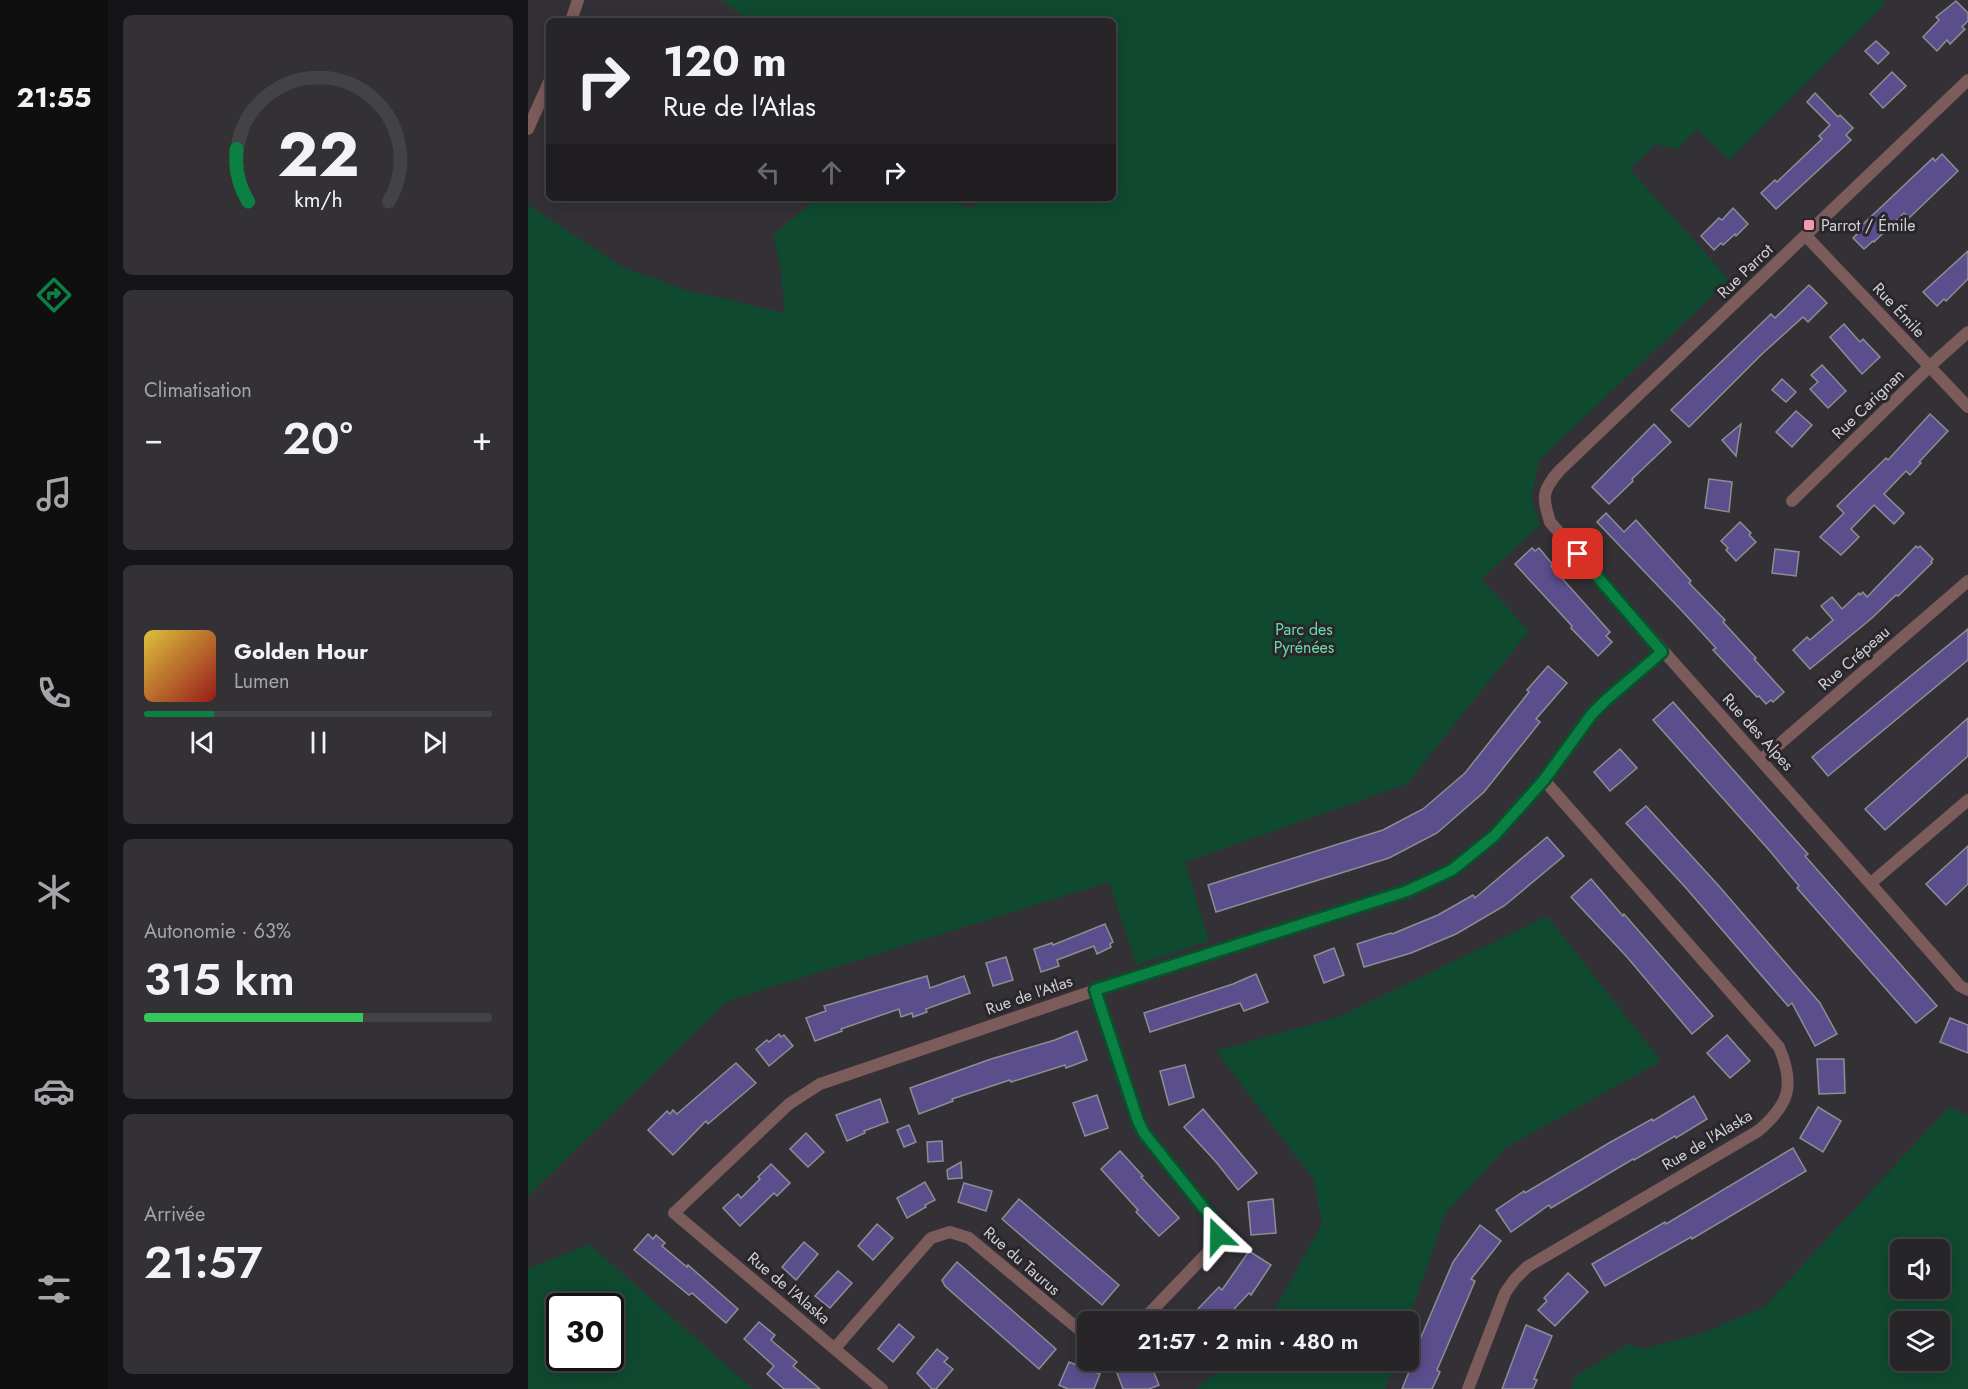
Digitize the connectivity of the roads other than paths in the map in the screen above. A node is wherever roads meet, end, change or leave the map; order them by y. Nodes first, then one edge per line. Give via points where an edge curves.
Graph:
1 (578, 0) edge
2 (572, 18) edge
3 (1968, 80) edge
4 (546, 89) edge
5 (528, 129) edge
6 (1806, 236) junction
7 (1968, 332) edge
8 (1930, 366) junction
9 (1968, 407) edge
10 (1546, 486) joint
11 (1792, 501) dead end
12 (1968, 581) edge
13 (1662, 652) junction
14 (1761, 760) junction
15 (1544, 780) junction
16 (1968, 800) edge
17 (1871, 883) junction
18 (1095, 990) junction
19 (1968, 990) edge
20 (674, 1213) joint
21 (1152, 1311) edge
22 (1077, 1328) edge
23 (835, 1348) junction
24 (882, 1389) edge
25 (1468, 1389) edge

1 - 2 street
3 - 6 street, Rue Parrot
4 - 5 street
6 - 8 street, Rue Émile
6 - 10 street, Rue Parrot
7 - 8 street, Rue Carignan
8 - 9 street, Rue Émile
8 - 11 street, Rue Carignan
10 - 13 street, Rue des Alpes via 1545,505 1550,522
12 - 14 street, Rue Crépeau
13 - 14 street, Rue des Alpes
13 - 15 street, Rue de l'Atlas via 1592,714
14 - 17 street, Rue des Alpes
15 - 18 street, Rue de l'Atlas via 1494,836 1452,870 1430,881
15 - 25 street, Rue de l'Alaska via 1779,1047 1789,1085 1774,1118 1758,1131 1527,1266 1506,1293
16 - 17 street
17 - 19 street, Rue des Alpes via 1960,986
18 - 20 street, Rue de l'Atlas via 820,1084 789,1104
18 - 21 street via 1144,1133 1218,1226 1211,1249
20 - 23 street, Rue de l'Alaska
22 - 23 street, Rue du Taurus via 969,1238 950,1232 931,1238
23 - 24 street, Rue de l'Alaska

